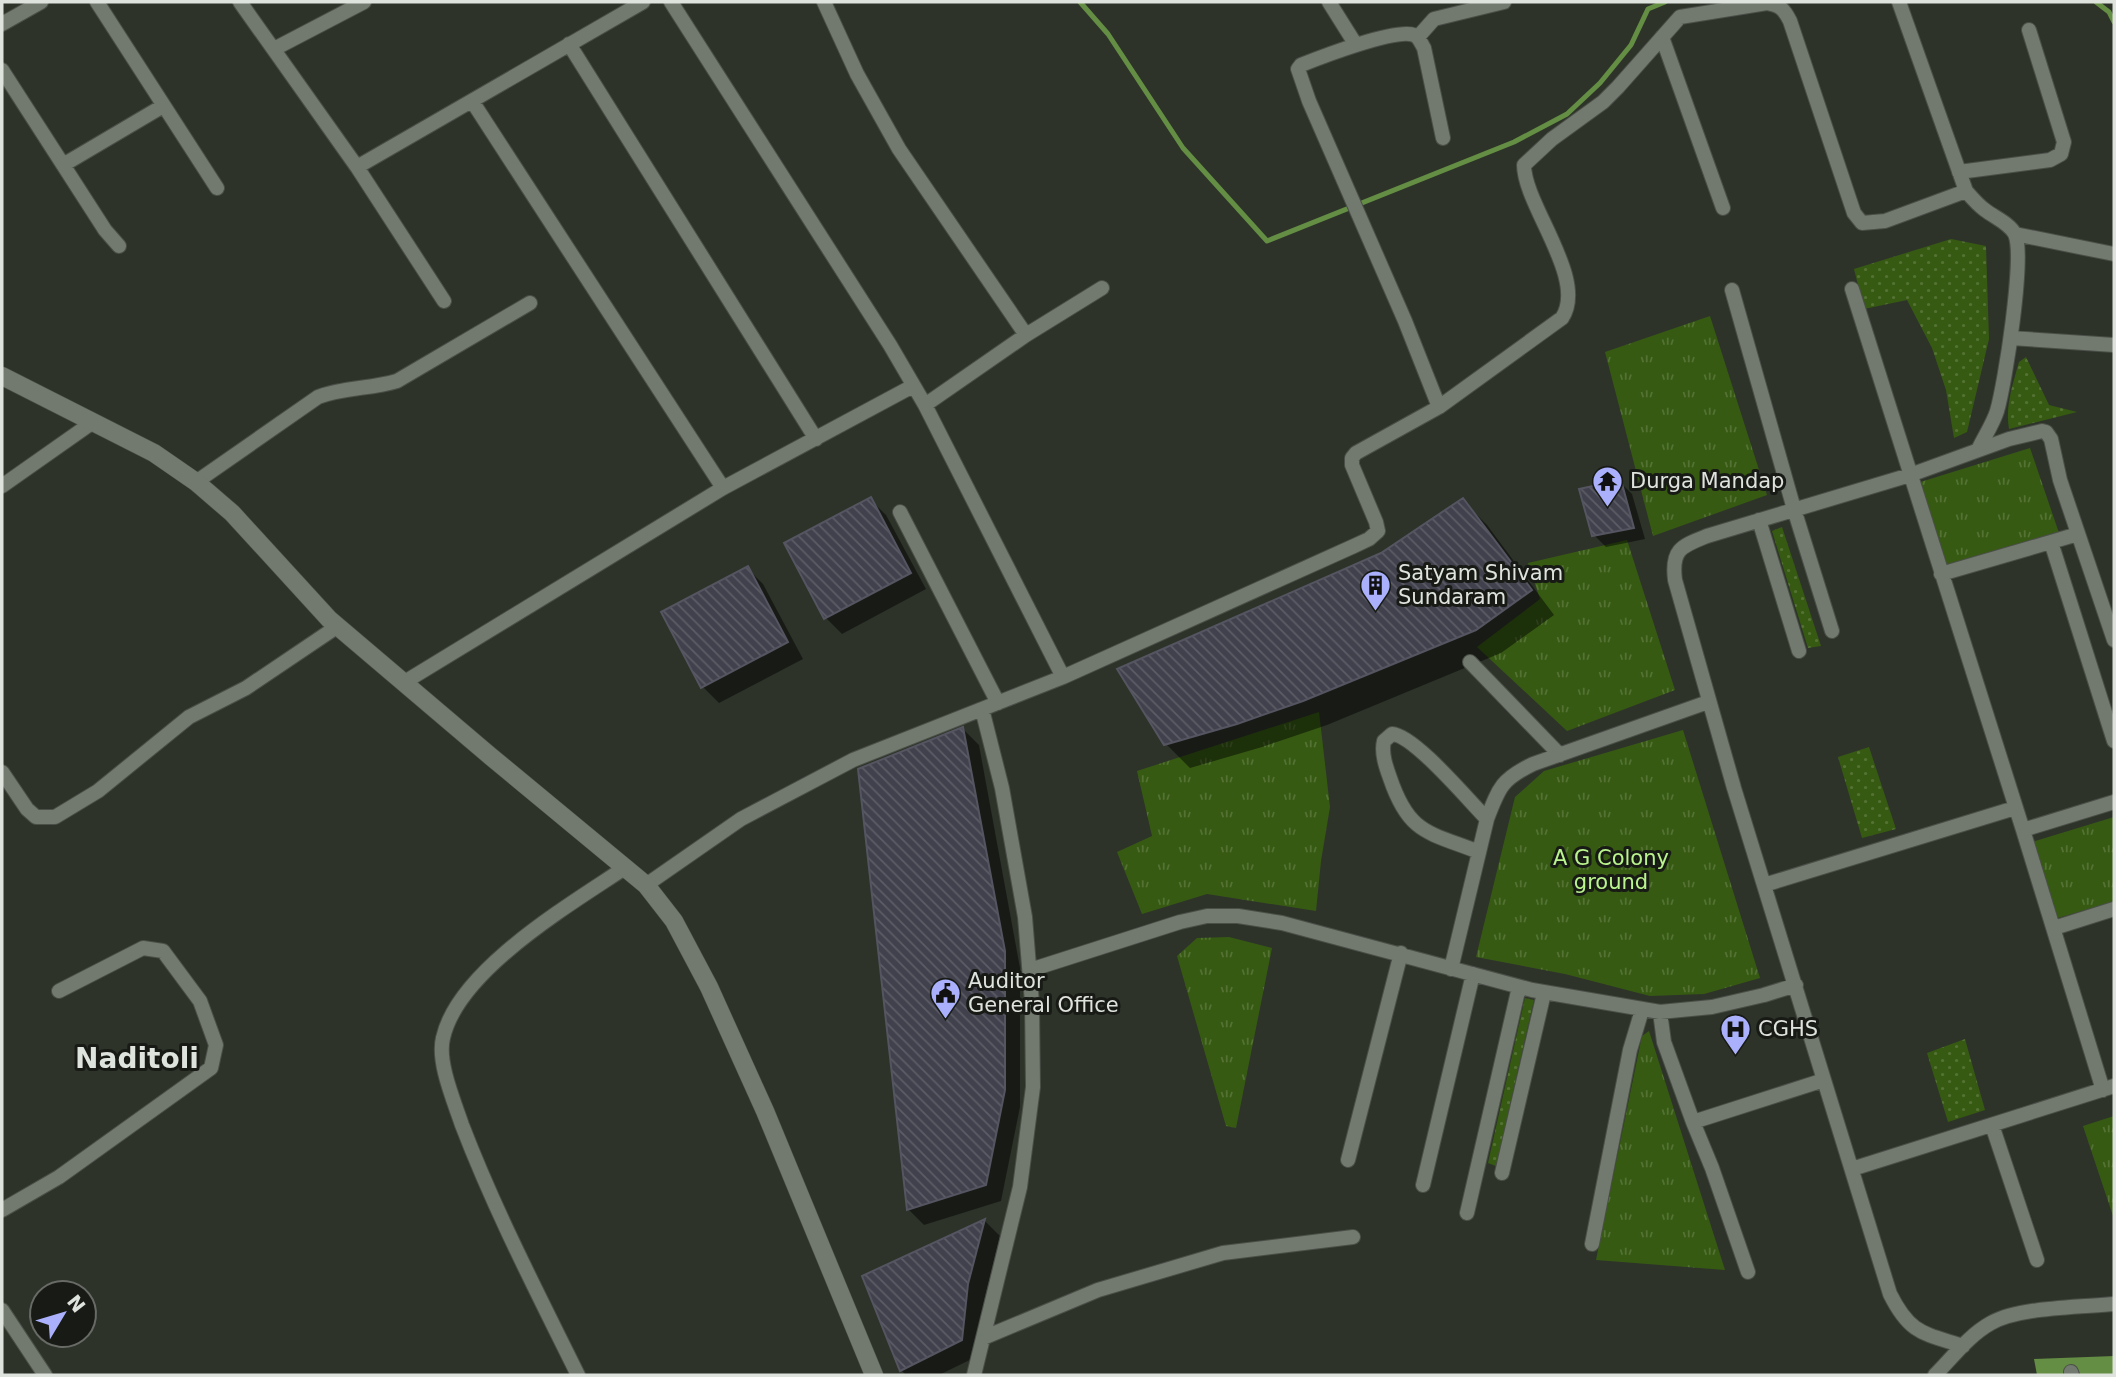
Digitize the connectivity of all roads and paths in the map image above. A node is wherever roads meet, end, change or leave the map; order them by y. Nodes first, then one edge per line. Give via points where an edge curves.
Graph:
1 (41, 2) edge
2 (97, 2) edge
3 (240, 2) edge
4 (364, 2) edge
5 (643, 2) edge
6 (671, 2) edge
7 (824, 2) edge
8 (1329, 2) edge
9 (1504, 2) edge
10 (1900, 3) edge
11 (2, 24) edge
12 (2029, 30) dead end
13 (1418, 37) junction
14 (1662, 37) junction
15 (569, 44) junction
16 (1356, 45) junction
17 (274, 49) junction
18 (2, 70) edge
19 (472, 101) junction
20 (163, 106) junction
21 (1443, 138) dead end
22 (63, 165) junction
23 (357, 167) junction
24 (1959, 172) junction
25 (217, 188) dead end
26 (1966, 191) junction
27 (1723, 208) dead end
28 (2015, 234) junction
29 (119, 246) dead end
30 (2114, 254) edge
31 (1102, 288) dead end
32 (1852, 289) dead end
33 (1732, 290) dead end
34 (444, 301) dead end
35 (530, 303) dead end
36 (1026, 335) junction
37 (2011, 338) junction
38 (2114, 345) edge
39 (2, 376) edge
40 (913, 386) junction
41 (925, 405) junction
42 (1438, 407) junction
43 (93, 422) junction
44 (816, 439) junction
45 (1978, 450) junction
46 (1910, 475) junction
47 (196, 482) junction
48 (2, 486) edge
49 (723, 488) junction
50 (1794, 509) junction
51 (900, 512) dead end
52 (1759, 520) junction
53 (2078, 534) junction
54 (2051, 542) junction
55 (1941, 574) junction
56 (338, 626) junction
57 (1832, 631) dead end
58 (2114, 640) edge
59 (1799, 651) dead end
60 (1471, 662) dead end
61 (1063, 677) junction
62 (403, 683) junction
63 (1708, 702) junction
64 (998, 703) junction
65 (982, 709) junction
66 (2114, 741) edge
67 (1560, 755) junction
68 (2, 772) edge
69 (2114, 802) edge
70 (2015, 808) junction
71 (1487, 819) junction
72 (2023, 830) junction
73 (1479, 852) junction
74 (626, 867) junction
75 (646, 884) junction
76 (1764, 885) junction
77 (2114, 909) edge
78 (2054, 929) junction
79 (1401, 953) junction
80 (1451, 969) junction
81 (1030, 970) junction
82 (1473, 974) junction
83 (1796, 985) junction
84 (1519, 987) junction
85 (59, 991) dead end
86 (1544, 993) junction
87 (1643, 1010) junction
88 (1660, 1012) junction
89 (1824, 1080) junction
90 (2109, 1088) edge
91 (1693, 1122) junction
92 (1992, 1125) junction
93 (1348, 1160) dead end
94 (1852, 1169) junction
95 (1502, 1172) dead end
96 (1423, 1185) dead end
97 (2, 1210) edge
98 (1467, 1213) dead end
99 (1353, 1237) dead end
100 (1592, 1244) dead end
101 (2037, 1260) dead end
102 (1748, 1272) dead end
103 (2114, 1304) edge
104 (2, 1310) edge
105 (983, 1338) junction
106 (1963, 1346) junction
107 (45, 1375) edge
108 (578, 1375) edge
109 (874, 1375) edge
110 (975, 1375) edge
111 (1935, 1375) edge

1 - 11 street
2 - 20 street
3 - 17 street
4 - 17 street
5 - 15 street
6 - 40 street
7 - 36 street via 899,149
8 - 16 street
9 - 13 street via 1434,19
10 - 24 street
12 - 24 street via 2064,142 2061,154 2050,160
13 - 16 street via 1406,34
13 - 21 street
14 - 26 street via 1673,22 1689,13 1780,5 1790,21 1858,221 1885,221
14 - 27 street
14 - 42 street via 1603,102 1524,165 1565,277 1570,296 1567,311
15 - 19 street
15 - 44 street
16 - 42 street via 1298,69
17 - 23 street
18 - 22 street
19 - 23 street
19 - 49 street
20 - 22 street
20 - 25 street
22 - 29 street
23 - 34 street
24 - 26 street
26 - 28 street
28 - 30 street
28 - 37 street
31 - 36 street
32 - 46 street
33 - 50 street
35 - 47 street via 397,382 318,397
36 - 41 street
37 - 38 street
37 - 45 street via 1996,414
39 - 43 street
40 - 41 street
40 - 44 street
41 - 61 street
42 - 61 street via 1352,458 1377,522 1375,534
43 - 47 street via 154,453
43 - 48 street
44 - 49 street
45 - 46 street
45 - 53 street via 2046,432
46 - 50 street
46 - 55 street
47 - 56 street via 232,513
49 - 62 street
50 - 52 street
50 - 57 street
51 - 64 street
52 - 59 street
52 - 63 street via 1689,543 1673,561
53 - 54 street
53 - 58 street
54 - 55 street
54 - 66 street
55 - 70 street
56 - 62 street
56 - 68 street via 246,688 189,717 98,791 55,817 36,817
60 - 67 street
61 - 64 street
62 - 74 street
63 - 67 street
63 - 76 street
64 - 65 street
65 - 75 street via 853,760 794,790 741,819
65 - 81 street via 1004,800
67 - 71 street via 1510,775
69 - 72 street
70 - 72 street
70 - 76 street
71 - 73 street
71 - 73 street via 1420,751 1397,734 1384,741 1388,770 1406,815 1429,833
72 - 78 street
73 - 80 street
74 - 75 street
74 - 108 street via 505,953 468,990 442,1039 454,1102 483,1180
75 - 109 street via 680,931 709,987
76 - 83 street
77 - 78 street
78 - 90 street
79 - 80 street
79 - 81 street via 1282,923 1207,916
79 - 93 street
80 - 82 street
81 - 105 street via 1033,1087 1020,1187
82 - 84 street
82 - 96 street
83 - 88 street via 1712,1007
83 - 89 street
84 - 86 street
84 - 98 street
85 - 97 street via 143,948 163,951 200,1001 216,1045 211,1068 59,1177
86 - 87 street
86 - 95 street
87 - 88 street
87 - 100 street via 1630,1050
88 - 91 street via 1664,1042
89 - 91 street
89 - 94 street
90 - 92 street
91 - 102 street
92 - 94 street
92 - 101 street
94 - 106 street via 1901,1316 1923,1332
99 - 105 street via 1223,1253 1098,1290
103 - 106 street via 2006,1317 1980,1330
104 - 107 street
105 - 110 street
106 - 111 street

